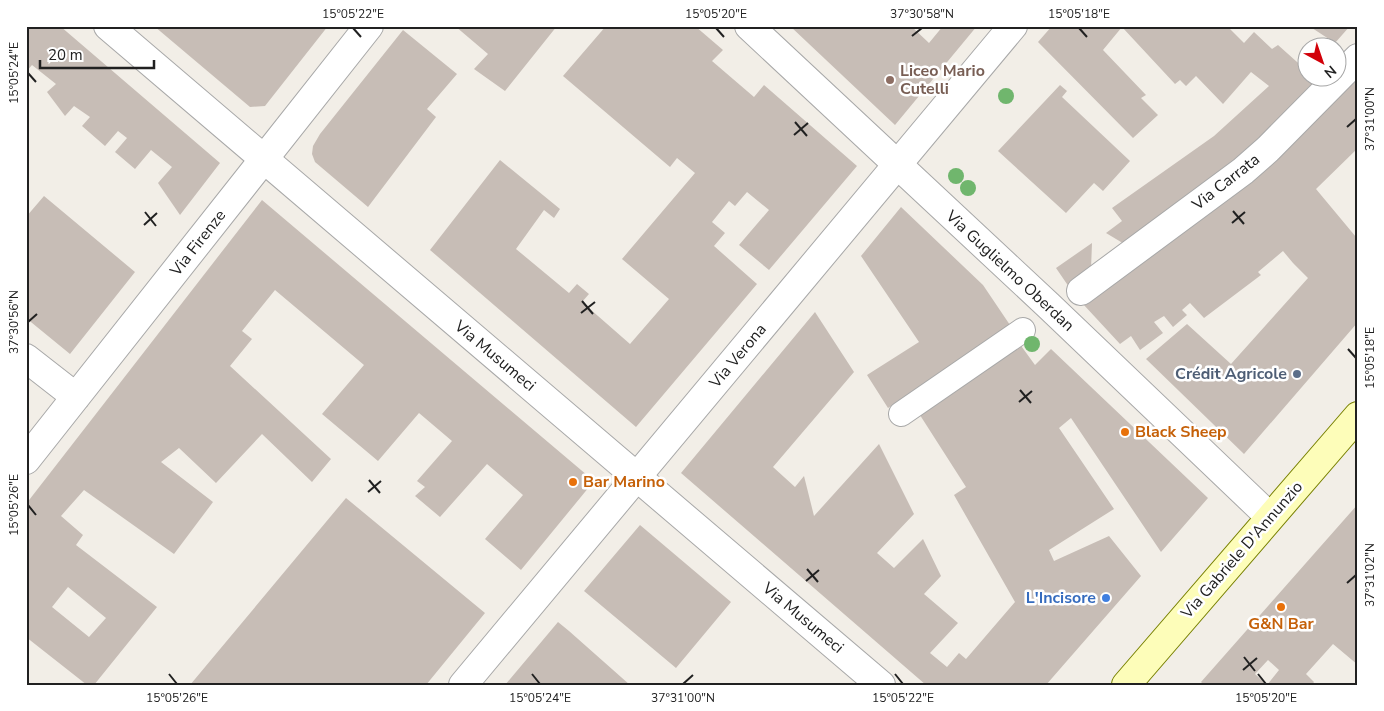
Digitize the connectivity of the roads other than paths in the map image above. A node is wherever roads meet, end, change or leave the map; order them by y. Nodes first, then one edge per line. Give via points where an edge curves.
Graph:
1 (108, 26) edge
2 (369, 26) edge
3 (749, 26) edge
4 (1013, 26) edge
5 (1358, 58) edge
6 (264, 159) junction
7 (897, 165) junction
8 (1081, 291) dead end
9 (1023, 330) dead end
10 (26, 358) edge
11 (76, 397) junction
12 (901, 414) dead end
13 (1358, 416) edge
14 (26, 460) edge
15 (637, 477) junction
16 (1270, 517) junction
17 (463, 685) edge
18 (881, 685) edge
19 (1126, 685) edge

1 - 6 street, Via Musumeci
2 - 6 street, Via Firenze
3 - 7 street, Via Guglielmo Oberdan
4 - 7 street, Via Verona
5 - 8 street, Via Carrata via 1243,171
6 - 11 street, Via Firenze
6 - 15 street, Via Musumeci
7 - 15 street, Via Verona
7 - 16 street, Via Guglielmo Oberdan
9 - 12 street
10 - 11 street
11 - 14 street, Via Firenze
13 - 16 main road, Via Gabriele D'Annunzio
15 - 17 street, Via Verona
15 - 18 street, Via Musumeci
16 - 19 main road, Via Gabriele D'Annunzio

